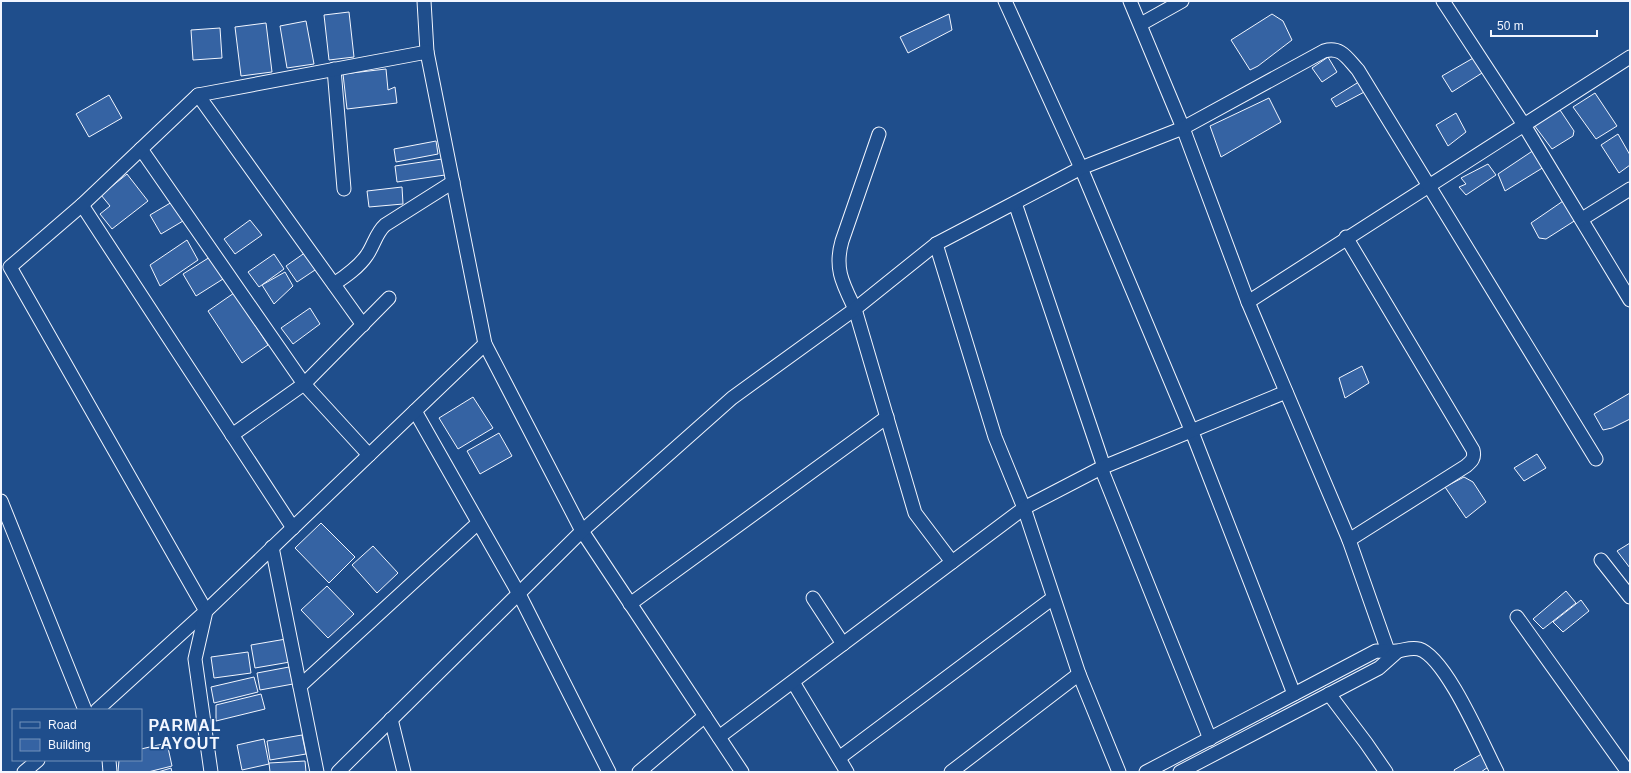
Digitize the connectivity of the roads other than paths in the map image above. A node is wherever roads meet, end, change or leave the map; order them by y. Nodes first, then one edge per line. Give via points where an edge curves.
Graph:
1 (424, 1) edge
2 (1005, 1) edge
3 (1130, 1) edge
4 (1182, 1) edge
5 (1443, 1) edge
6 (1141, 24) junction
7 (426, 52) junction
8 (1630, 57) edge
9 (334, 70) junction
10 (198, 95) junction
11 (1524, 125) junction
12 (1183, 128) junction
13 (879, 134) dead end
14 (141, 149) junction
15 (1081, 168) junction
16 (453, 182) junction
17 (1429, 186) junction
18 (344, 189) dead end
19 (1630, 189) edge
20 (1015, 203) junction
21 (82, 205) junction
22 (1582, 220) junction
23 (1346, 237) junction
24 (936, 244) junction
25 (334, 284) junction
26 (389, 298) dead end
27 (1630, 300) edge
28 (1248, 302) junction
29 (855, 309) junction
30 (363, 325) junction
31 (485, 344) junction
32 (304, 384) junction
33 (1286, 392) junction
34 (415, 411) junction
35 (887, 417) junction
36 (1192, 432) junction
37 (232, 435) junction
38 (369, 454) junction
39 (1596, 459) dead end
40 (1102, 468) junction
41 (1, 501) edge
42 (1024, 508) junction
43 (478, 523) junction
44 (293, 528) junction
45 (582, 531) junction
46 (1349, 540) junction
47 (272, 547) junction
48 (1601, 560) dead end
49 (952, 562) junction
50 (519, 594) junction
51 (1630, 597) edge
52 (813, 598) dead end
53 (1053, 598) junction
54 (630, 604) junction
55 (206, 611) junction
56 (1516, 617) dead end
57 (843, 644) junction
58 (1390, 648) junction
59 (1079, 674) junction
60 (793, 682) junction
61 (300, 686) junction
62 (1294, 694) junction
63 (1329, 694) junction
64 (102, 708) edge
65 (84, 709) edge
66 (705, 716) junction
67 (391, 720) junction
68 (719, 737) junction
69 (1210, 738) junction
70 (838, 758) junction
71 (37, 761) edge
72 (109, 761) edge
73 (24, 772) edge
74 (110, 772) edge
75 (212, 772) edge
76 (316, 772) edge
77 (338, 772) edge
78 (404, 772) edge
79 (609, 772) edge
80 (639, 772) edge
81 (742, 772) edge
82 (847, 772) edge
83 (951, 772) edge
84 (1119, 772) edge
85 (1146, 772) edge
86 (1180, 772) edge
87 (1386, 772) edge
88 (1497, 772) edge
89 (1628, 772) edge

1 - 7 street
2 - 15 street
3 - 6 street
4 - 6 street
5 - 11 street
6 - 12 street
7 - 9 street
7 - 16 street
8 - 11 street
9 - 10 street
9 - 18 street
10 - 14 street
10 - 25 street
11 - 17 street
11 - 22 street
12 - 15 street
12 - 17 street via 1324,51 1337,50 1358,70
12 - 28 street
13 - 29 street via 838,252 841,279
14 - 21 street
14 - 32 street
15 - 20 street
15 - 36 street
16 - 25 street via 385,225 361,263
16 - 31 street
17 - 23 street
17 - 39 street
19 - 22 street
20 - 24 street
20 - 40 street
21 - 37 street
21 - 55 street via 10,268
22 - 27 street
23 - 28 street
23 - 46 street via 1474,455 1472,462
24 - 29 street
24 - 42 street via 995,437
25 - 30 street
26 - 30 street
28 - 33 street
29 - 35 street
29 - 45 street via 732,398
30 - 32 street
31 - 34 street
31 - 45 street
32 - 37 street
32 - 38 street
33 - 36 street
33 - 46 street
34 - 38 street
34 - 43 street
35 - 49 street via 915,513
35 - 54 street
36 - 40 street
36 - 62 street
37 - 44 street
38 - 44 street
40 - 42 street
40 - 69 street
41 - 65 street
42 - 49 street
42 - 53 street
43 - 50 street
43 - 61 street
44 - 47 street
45 - 50 street
45 - 54 street
46 - 58 street
47 - 55 street
47 - 61 street
48 - 51 street
49 - 57 street
50 - 67 street
50 - 79 street
52 - 57 street
53 - 59 street
53 - 70 street
54 - 66 street
55 - 64 street
55 - 75 street via 194,659
56 - 89 street
57 - 60 street
58 - 62 street via 1376,651
58 - 63 street via 1379,668
58 - 88 street via 1421,650 1441,667 1453,685
59 - 83 street
59 - 84 street
60 - 68 street
60 - 70 street
61 - 76 street
62 - 69 street
63 - 86 street
63 - 87 street
66 - 68 street
66 - 80 street
67 - 77 street
67 - 78 street
68 - 81 street
69 - 85 street
70 - 82 street
71 - 73 street
72 - 74 street

